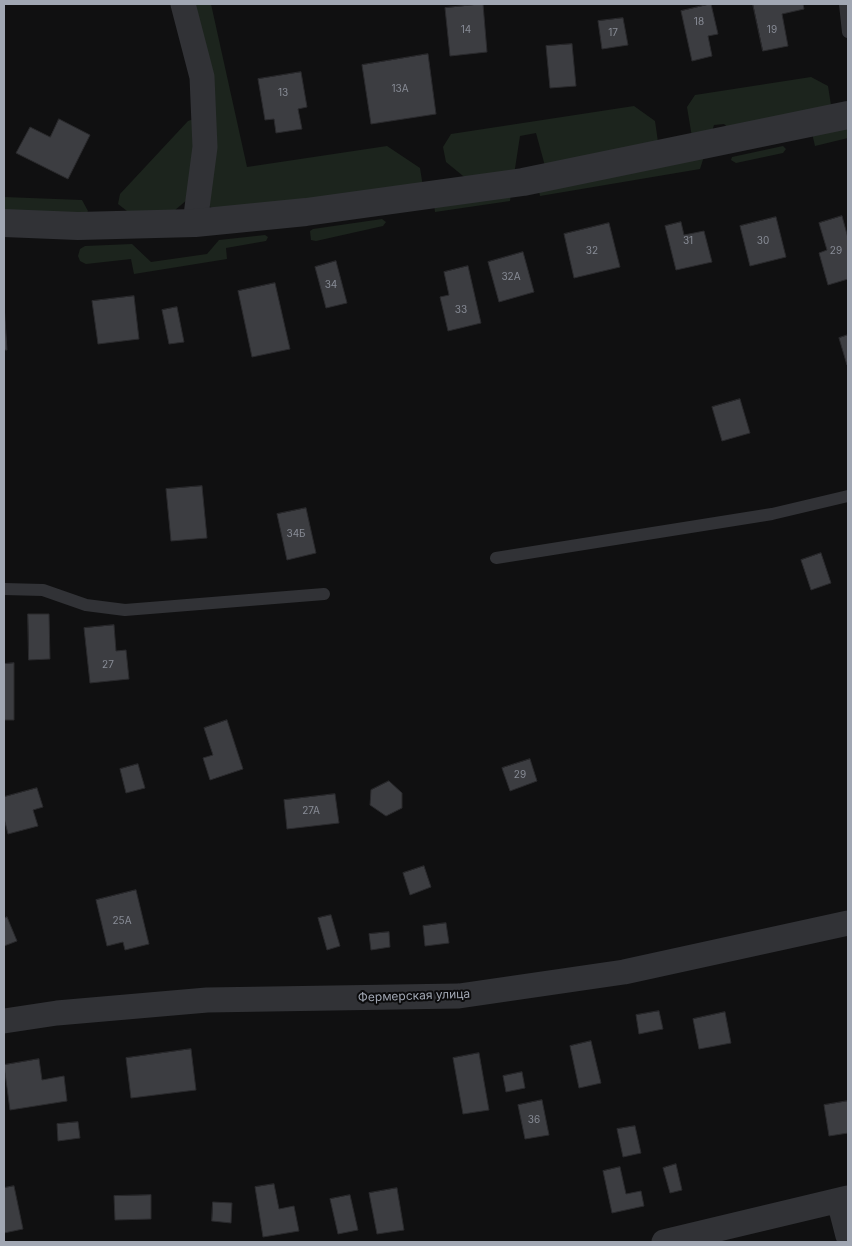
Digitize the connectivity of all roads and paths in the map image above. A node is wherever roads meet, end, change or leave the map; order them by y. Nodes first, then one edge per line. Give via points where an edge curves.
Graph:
1 (183, 4) edge
2 (845, 4) edge
3 (848, 32) edge
4 (848, 115) edge
5 (4, 223) edge
6 (195, 223) junction
7 (848, 496) edge
8 (496, 558) dead end
9 (4, 590) edge
10 (324, 594) dead end
11 (848, 923) edge
12 (4, 1021) edge
13 (844, 1200) edge
14 (848, 1236) edge
15 (664, 1242) edge

1 - 6 street via 202,78 205,147
2 - 3 lane
4 - 6 street via 523,182 306,212
5 - 6 street via 78,226
7 - 8 lane via 772,514
9 - 10 lane via 43,590 86,605 125,610
11 - 12 street, Фермерская улица via 624,972 459,996 207,1000 57,1013
13 - 14 street
13 - 15 street

